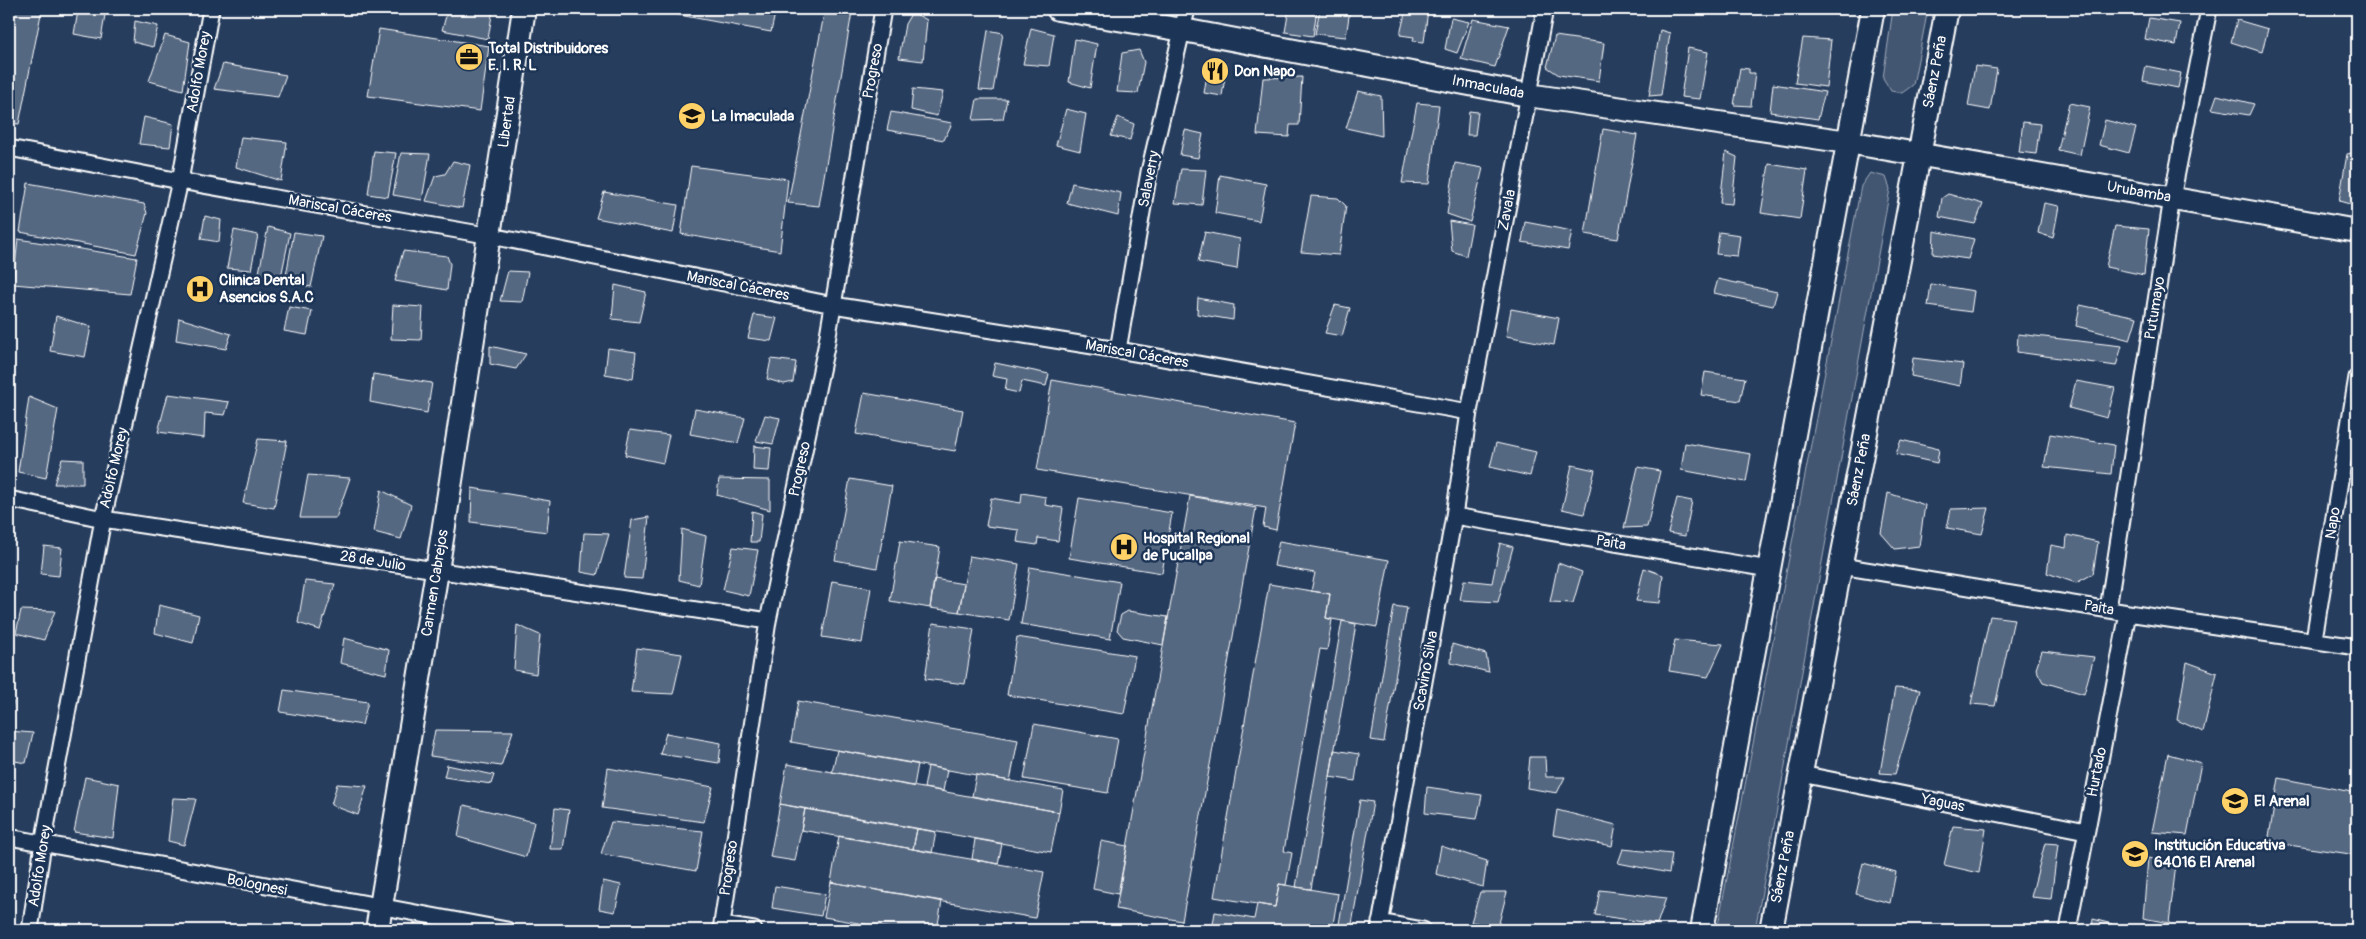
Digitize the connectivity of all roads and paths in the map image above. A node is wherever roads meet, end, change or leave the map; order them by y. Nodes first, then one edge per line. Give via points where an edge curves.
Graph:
1 (211, 9) edge
2 (524, 9) edge
3 (884, 9) edge
4 (1058, 9) edge
5 (1545, 9) edge
6 (1873, 9) edge
7 (1947, 9) edge
8 (2210, 9) edge
9 (1185, 19) edge
10 (1528, 95) junction
11 (1848, 142) junction
12 (9, 148) edge
13 (1920, 154) junction
14 (180, 181) junction
15 (2172, 198) junction
16 (2357, 231) edge
17 (490, 236) junction
18 (833, 304) junction
19 (1118, 350) junction
20 (2357, 377) edge
21 (1469, 412) junction
22 (9, 499) edge
23 (1454, 516) junction
24 (103, 519) junction
25 (1841, 566) junction
26 (1769, 569) junction
27 (437, 571) junction
28 (2108, 609) junction
29 (2128, 614) junction
30 (768, 621) junction
31 (2314, 639) junction
32 (2357, 647) edge
33 (1801, 774) junction
34 (2086, 831) junction
35 (9, 837) edge
36 (43, 844) junction
37 (381, 908) junction
38 (1380, 926) edge
39 (721, 927) edge
40 (30, 930) edge
41 (377, 930) edge
42 (507, 930) edge
43 (754, 930) edge
44 (1423, 930) edge
45 (1702, 930) edge
46 (1771, 930) edge
47 (2068, 930) edge

1 - 14 street, Adolfo Morey
2 - 17 street, Libertad
3 - 18 street, Progreso
4 - 9 street, Inmaculada
5 - 10 street, Zavala
6 - 11 street
7 - 13 street, Sáenz Peña
8 - 15 street, Putumayo
9 - 10 street, Inmaculada
9 - 19 street, Salaverry via 1149,172
10 - 11 street, Inmaculada
10 - 21 street, Zavala
11 - 13 street, Inmaculada
11 - 26 street
12 - 14 street, Mariscal Cáceres
13 - 15 street, Urubamba
13 - 25 street, Sáenz Peña
14 - 17 street, Mariscal Cáceres
14 - 24 street, Adolfo Morey
15 - 16 street, Urubamba
15 - 28 street, Putumayo
17 - 18 street, Mariscal Cáceres
17 - 27 street, Carmen Cabrejos
18 - 19 street, Mariscal Cáceres
18 - 30 street, Progreso
19 - 21 street, Mariscal Cáceres
20 - 31 street, Napo
21 - 23 street, Scavino Silva
22 - 24 street, 28 de Julio
23 - 26 street, Paita
23 - 38 street, Scavino Silva
24 - 27 street, 28 de Julio
24 - 36 street, Adolfo Morey
25 - 28 street, Paita
25 - 33 street, Sáenz Peña
26 - 45 street
27 - 30 street, 28 de Julio
27 - 37 street, Carmen Cabrejos
28 - 29 street, Paita
29 - 31 street, Paita
29 - 34 street, Hurtado
30 - 39 street, Progreso
31 - 32 street, Paita
33 - 34 street, Yaguas
33 - 46 street, Sáenz Peña
34 - 47 street, Hurtado
35 - 36 street, Bolognesi
36 - 37 street, Bolognesi
36 - 40 street, Adolfo Morey
37 - 41 street, Carmen Cabrejos
37 - 42 street, Bolognesi
38 - 44 street
39 - 43 street

